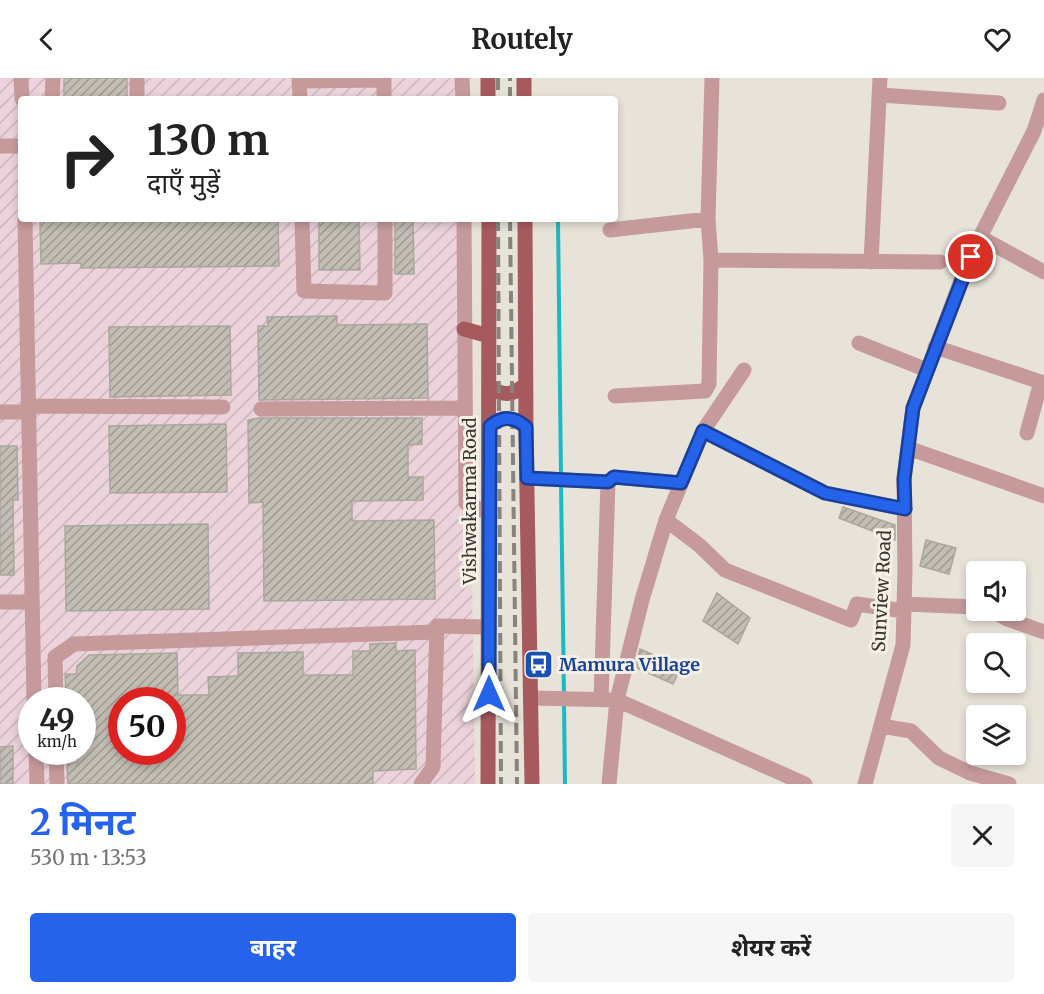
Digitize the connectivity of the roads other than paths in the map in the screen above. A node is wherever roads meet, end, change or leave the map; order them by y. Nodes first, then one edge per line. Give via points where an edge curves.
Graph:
1 (21, 78) edge
2 (53, 78) edge
3 (137, 78) edge
4 (462, 78) edge
5 (488, 78) edge
6 (712, 78) edge
7 (880, 78) edge
8 (299, 80) edge
9 (880, 95) junction
10 (22, 96) edge
11 (52, 96) edge
12 (137, 96) edge
13 (300, 96) edge
14 (384, 96) edge
15 (463, 96) edge
16 (488, 96) edge
17 (1044, 100) edge
18 (999, 103) dead end
19 (1039, 133) edge
20 (0, 146) edge
21 (18, 146) edge
22 (708, 219) junction
23 (25, 222) edge
24 (302, 222) edge
25 (385, 222) edge
26 (464, 222) edge
27 (489, 222) edge
28 (525, 222) edge
29 (610, 230) dead end
30 (980, 237) junction
31 (711, 260) junction
32 (871, 262) junction
33 (940, 262) dead end
34 (1044, 272) edge
35 (464, 329) junction
36 (489, 336) junction
37 (859, 343) dead end
38 (935, 347) junction
39 (744, 370) dead end
40 (927, 370) junction
41 (526, 384) junction
42 (490, 385) junction
43 (615, 396) dead end
44 (223, 407) dead end
45 (465, 408) junction
46 (29, 409) junction
47 (261, 409) dead end
48 (0, 412) edge
49 (490, 426) junction
50 (526, 427) junction
51 (703, 431) junction
52 (1027, 433) dead end
53 (908, 448) junction
54 (527, 478) junction
55 (608, 482) junction
56 (681, 483) junction
57 (1044, 496) edge
58 (905, 509) junction
59 (489, 513) junction
60 (666, 520) junction
61 (0, 602) edge
62 (32, 602) junction
63 (966, 607) edge
64 (904, 608) junction
65 (1013, 621) edge
66 (489, 627) junction
67 (436, 632) junction
68 (1044, 632) edge
69 (34, 687) edge
70 (56, 687) edge
71 (532, 698) junction
72 (601, 700) junction
73 (618, 700) junction
74 (881, 726) junction
75 (36, 765) edge
76 (56, 765) edge
77 (37, 784) edge
78 (57, 784) edge
79 (421, 784) edge
80 (488, 784) edge
81 (532, 784) edge
82 (609, 784) edge
83 (805, 784) edge
84 (865, 784) edge
85 (1009, 784) edge

1 - 10 street
2 - 11 street
3 - 12 street
4 - 15 street
5 - 16 main road
6 - 22 street
7 - 9 street
8 - 13 street
8 - 14 street via 384,80
9 - 18 street
9 - 32 street
17 - 19 street, Sunview Road
19 - 30 street, Sunview Road
20 - 21 street
22 - 29 street
22 - 31 street
23 - 46 street
24 - 25 street via 304,291 385,293
26 - 35 street
27 - 36 main road, Vishwakarma Road
28 - 41 main road
30 - 34 street
30 - 38 street, Sunview Road
31 - 32 street
31 - 43 street via 707,389
32 - 33 street
35 - 36 main road
35 - 45 street
36 - 42 main road, Vishwakarma Road
37 - 40 street
38 - 40 street, Sunview Road
38 - 52 street via 1041,382
39 - 51 street
40 - 53 street, Sunview Road via 913,408
41 - 42 main road via 518,392 508,394 496,392
41 - 50 main road
42 - 49 main road, Vishwakarma Road
44 - 46 street
45 - 47 street
45 - 59 street via 466,503
46 - 48 street
46 - 62 street
49 - 50 main road via 507,418 519,420
49 - 59 main road, Vishwakarma Road
50 - 54 main road
51 - 56 street
51 - 58 street via 825,493
53 - 57 street
53 - 58 street, Sunview Road
54 - 55 street
54 - 71 main road
55 - 56 street via 614,477
55 - 72 street
56 - 60 street
58 - 64 street, Sunview Road
59 - 66 main road, Vishwakarma Road
60 - 64 street via 725,570 851,620 857,604
60 - 73 street
61 - 62 street
62 - 69 street
63 - 64 street
64 - 74 street, Sunview Road via 903,645
65 - 68 street
66 - 67 street via 437,626
66 - 80 main road, Vishwakarma Road
67 - 70 street via 74,644 56,657
67 - 79 street via 433,767
71 - 72 street
71 - 81 main road
72 - 73 street
73 - 82 street
73 - 83 street
74 - 84 street, Sunview Road
74 - 85 street via 911,731 939,758 970,773
75 - 77 street
76 - 78 street

